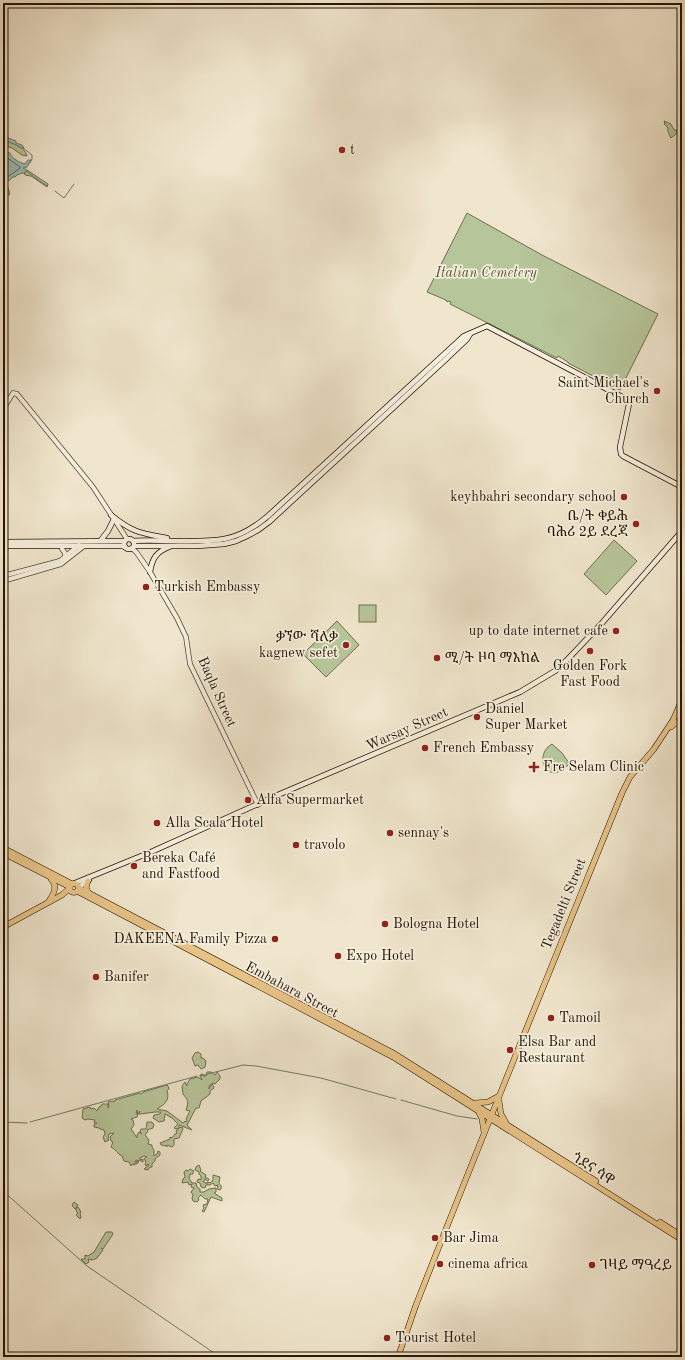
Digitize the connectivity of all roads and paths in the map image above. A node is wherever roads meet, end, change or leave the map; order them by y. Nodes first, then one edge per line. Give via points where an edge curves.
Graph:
1 (3, 409) edge
2 (682, 487) edge
3 (113, 517) junction
4 (682, 531) edge
5 (101, 540) junction
6 (128, 540) junction
7 (3, 542) edge
8 (83, 543) junction
9 (173, 543) junction
10 (3, 546) edge
11 (77, 546) junction
12 (125, 547) junction
13 (133, 547) junction
14 (62, 549) dead end
15 (65, 557) junction
16 (150, 572) junction
17 (3, 576) edge
18 (3, 581) edge
19 (682, 703) edge
20 (678, 709) junction
21 (682, 715) edge
22 (682, 718) edge
23 (666, 730) junction
24 (258, 805) junction
25 (3, 848) edge
26 (3, 853) edge
27 (47, 876) junction
28 (90, 879) junction
29 (74, 888) junction
30 (89, 893) junction
31 (48, 903) junction
32 (3, 927) edge
33 (499, 1096) junction
34 (472, 1102) junction
35 (478, 1111) junction
36 (491, 1117) junction
37 (504, 1125) junction
38 (484, 1133) junction
39 (682, 1225) edge
40 (679, 1235) edge
41 (682, 1240) edge
42 (398, 1357) edge

1 - 3 street via 13,393 17,394 93,487
2 - 9 main road via 620,454 629,404 623,397 487,326 470,334 461,346 254,527 225,539
3 - 5 main road via 108,531
3 - 6 street
3 - 9 main road via 136,532
4 - 24 main road, Warsay Street via 602,623 555,671 520,692
5 - 6 main road
5 - 8 main road
6 - 9 main road
6 - 12 main road
6 - 13 main road
7 - 8 main road
8 - 11 main road
8 - 12 main road
8 - 18 street via 61,564
9 - 13 main road
9 - 16 main road via 152,560
10 - 11 main road
11 - 15 street
12 - 13 main road via 129,550
13 - 16 street, Baqla Street
14 - 15 street
15 - 17 street via 56,562
16 - 24 street, Baqla Street via 185,634 190,664
19 - 20 main road, Tegadelti Street
20 - 21 main road
20 - 23 main road, Tegadelti Street
22 - 23 main road
23 - 33 main road, Tegadelti Street via 648,757 630,777 622,793
24 - 28 main road, Warsay Street
25 - 29 main road
26 - 27 main road
27 - 29 main road
27 - 31 main road via 54,882 55,889
28 - 29 main road, Warsay Street
28 - 30 main road via 86,887
29 - 30 main road, Embahara Street
29 - 31 main road
29 - 35 main road, Embahara Street via 393,1057
30 - 34 main road, Embahara Street via 389,1051
31 - 32 main road
33 - 34 main road via 488,1102
33 - 36 main road, Tegadelti Street
33 - 37 main road via 499,1110
34 - 36 main road, Embahara Street
35 - 36 main road, Embahara Street
35 - 38 main road
36 - 37 main road
36 - 38 main road, Tegadelti Street
37 - 38 main road via 494,1124
37 - 40 main road
38 - 42 main road, Tegadelti Street
39 - 40 street
40 - 41 main road

